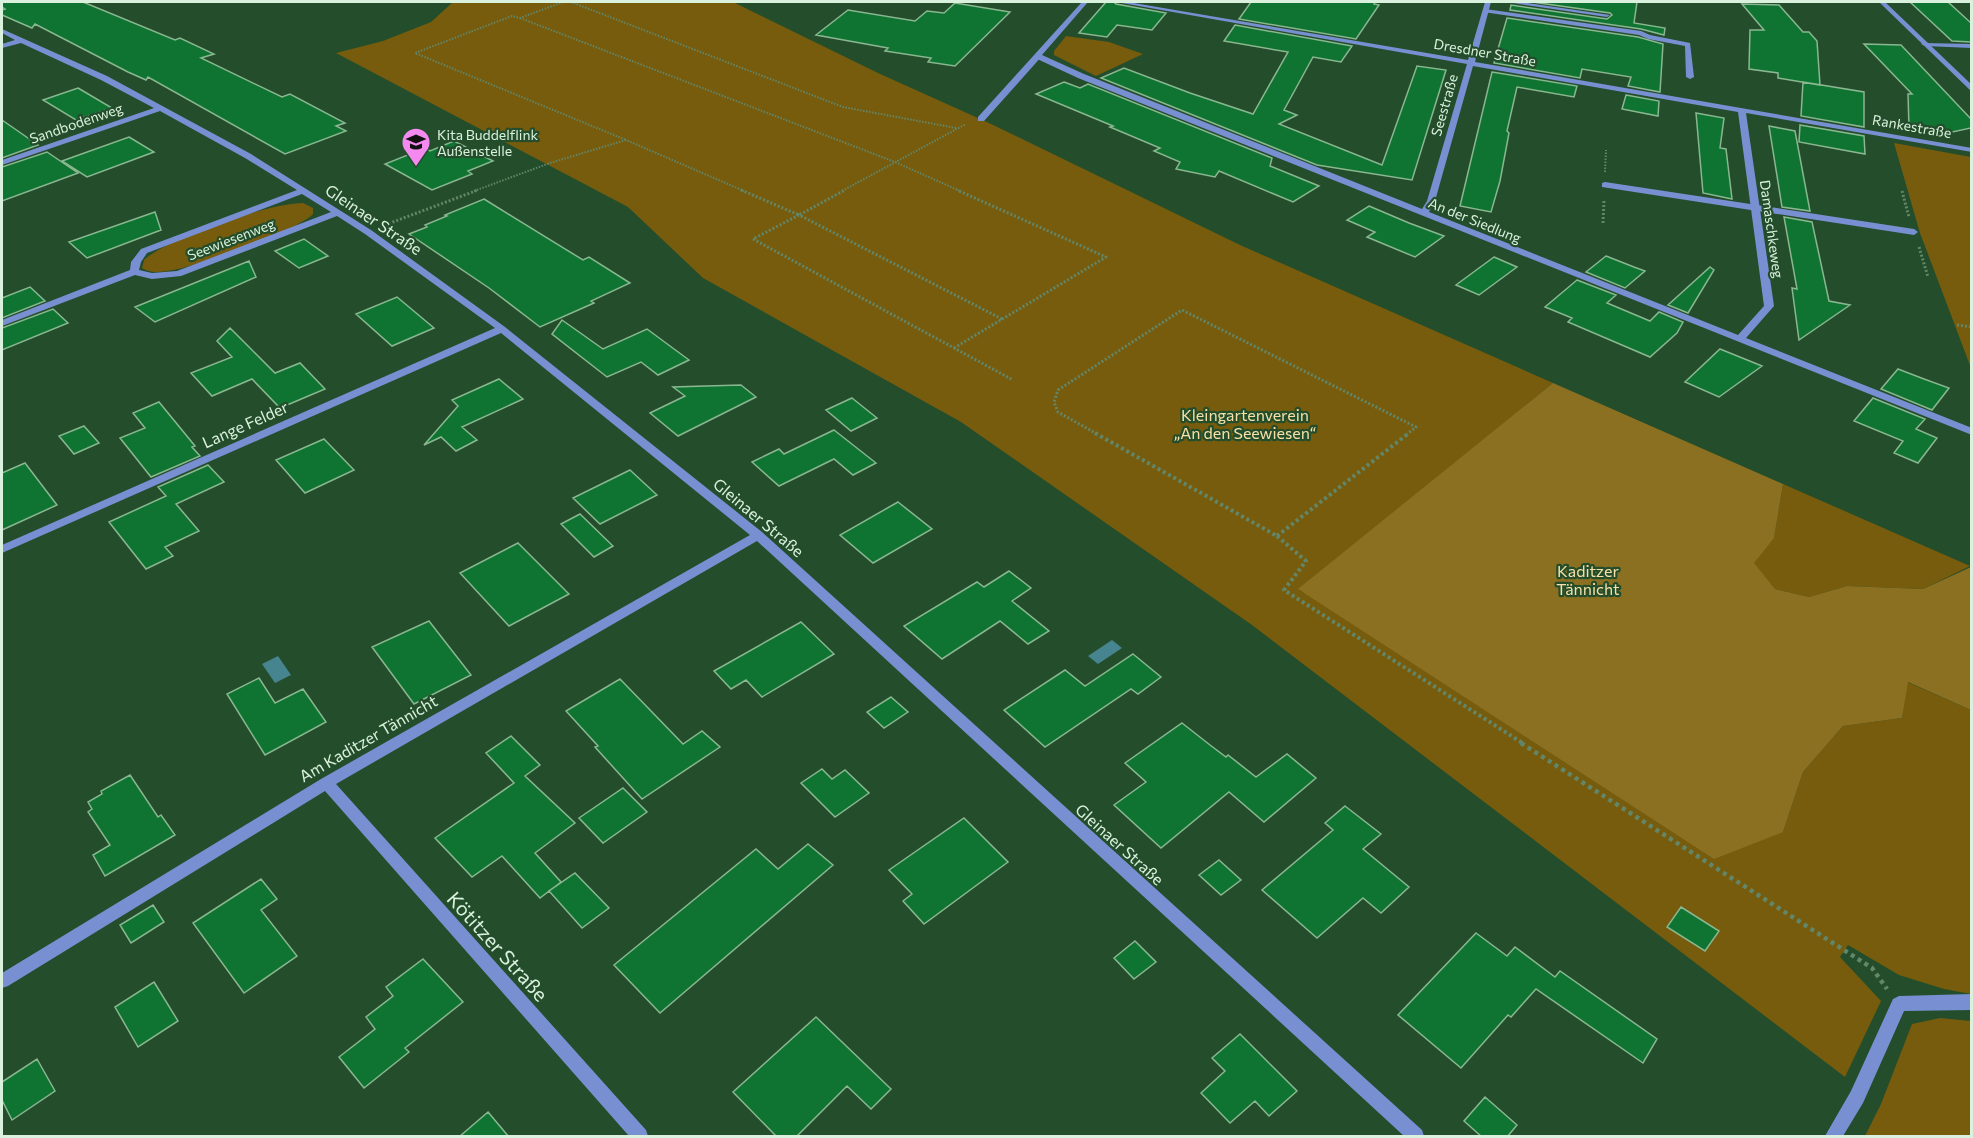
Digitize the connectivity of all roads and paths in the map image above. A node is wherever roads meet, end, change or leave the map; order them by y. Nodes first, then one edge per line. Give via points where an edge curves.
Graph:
1 (563, 2) edge
2 (571, 2) edge
3 (1085, 2) edge
4 (1119, 2) edge
5 (1488, 2) edge
6 (1509, 2) edge
7 (1882, 2) edge
8 (1485, 11) junction
9 (1607, 15) dead end
10 (520, 18) junction
11 (2, 32) edge
12 (19, 41) junction
13 (1925, 44) junction
14 (2, 46) edge
15 (1971, 46) edge
16 (1038, 56) junction
17 (1470, 63) junction
18 (1690, 77) dead end
19 (1971, 90) edge
20 (159, 109) junction
21 (1742, 110) junction
22 (981, 119) joint
23 (956, 128) junction
24 (1847, 129) joint
25 (626, 140) junction
26 (1971, 150) edge
27 (895, 162) junction
28 (2, 163) edge
29 (1605, 185) dead end
30 (303, 191) junction
31 (1757, 208) junction
32 (337, 213) junction
33 (1423, 214) junction
34 (799, 215) junction
35 (368, 232) junction
36 (1914, 232) dead end
37 (134, 272) junction
38 (1003, 319) junction
39 (2, 323) edge
40 (1957, 325) dead end
41 (1971, 327) edge
42 (502, 330) junction
43 (1739, 340) junction
44 (954, 348) junction
45 (1013, 380) dead end
46 (1971, 432) edge
47 (758, 535) junction
48 (1277, 536) junction
49 (2, 549) edge
50 (326, 783) junction
51 (2, 981) edge
52 (1971, 1002) edge
53 (1899, 1004) junction
54 (640, 1137) edge
55 (1416, 1137) edge
56 (1833, 1137) edge

1 - 10 path
2 - 23 path via 843,107
3 - 16 street
4 - 17 street, Dresdner Straße
5 - 8 street, Seestraße
6 - 9 street
7 - 13 street
8 - 17 street, Seestraße
8 - 18 street via 1641,33 1688,44
10 - 25 path via 512,16 415,53
10 - 27 path
11 - 12 street, Gleinaer Straße
12 - 14 street
12 - 20 street, Gleinaer Straße via 104,78
13 - 15 street
13 - 19 street
16 - 22 street
16 - 33 street, An der Siedlung
17 - 21 street, Dresdner Straße
17 - 33 street, Seestraße via 1431,201
20 - 28 street, Sandbodenweg
20 - 30 street, Gleinaer Straße via 248,156
21 - 24 street, Dresdner Straße
21 - 31 street, Damaschkeweg
22 - 23 path
23 - 27 path
24 - 26 street, Rankestraße
25 - 34 path
25 - 35 path via 550,163
27 - 34 path
27 - 38 path via 1106,257
29 - 31 street
30 - 32 street, Gleinaer Straße
30 - 37 street, Seewiesenweg via 144,251
31 - 36 street
31 - 43 street, Damaschkeweg via 1769,306
32 - 35 street, Gleinaer Straße
32 - 37 street, Seewiesenweg via 178,274 152,276
33 - 43 street, An der Siedlung
34 - 38 path
34 - 44 path via 753,239
35 - 42 street, Gleinaer Straße
37 - 39 street, Seewiesenweg
38 - 44 path
40 - 41 path
42 - 47 street, Gleinaer Straße
42 - 49 street, Lange Felder
43 - 46 street, An der Siedlung
44 - 45 path
47 - 50 street, Am Kaditzer Tännicht
47 - 55 street, Gleinaer Straße
48 - 48 path via 1058,412 1054,402 1058,390 1182,310 1416,427
48 - 53 path via 1306,561 1284,590 1872,968
50 - 51 street, Am Kaditzer Tännicht
50 - 54 street, Kötitzer Straße
52 - 53 street
53 - 56 street via 1857,1098

